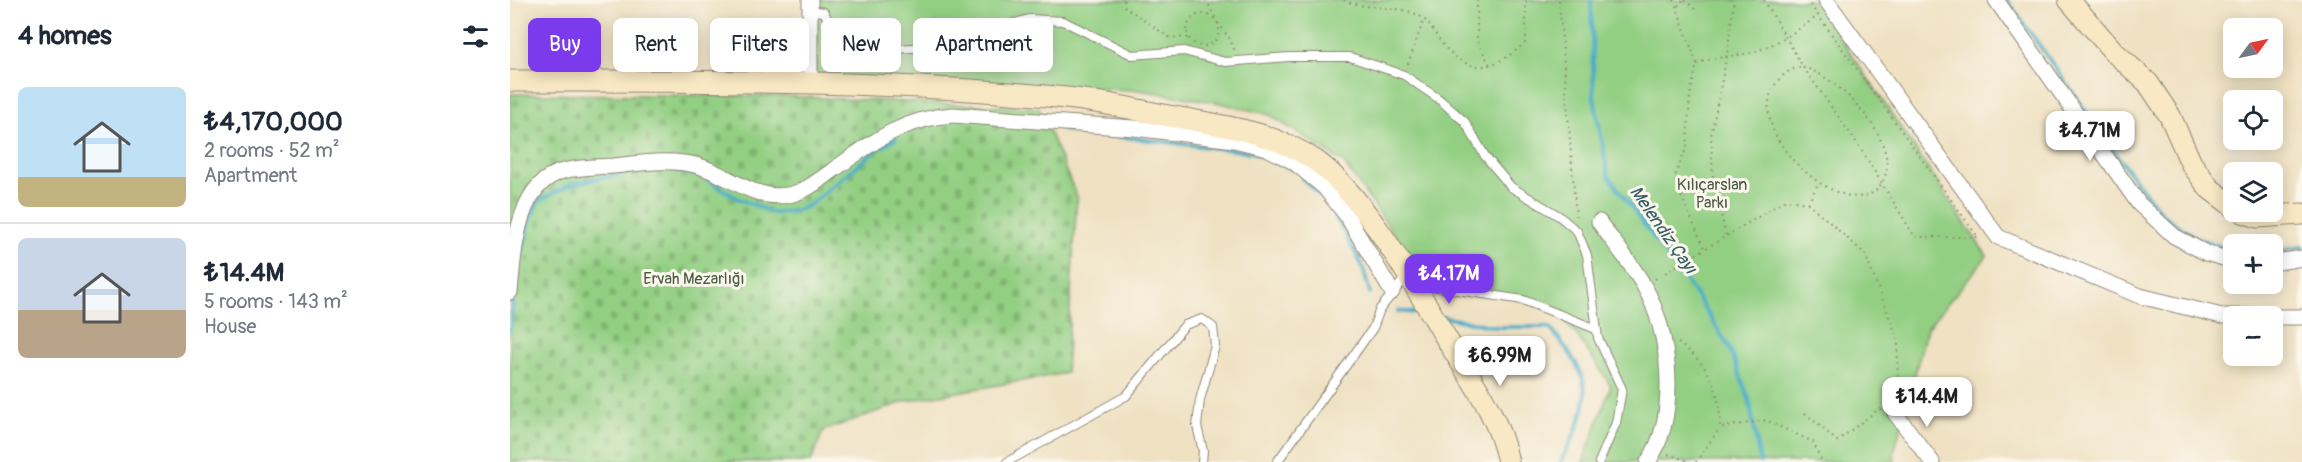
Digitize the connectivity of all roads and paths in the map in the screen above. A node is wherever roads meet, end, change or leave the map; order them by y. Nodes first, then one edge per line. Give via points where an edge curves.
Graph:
1 (1124, 0) edge
2 (1206, 0) edge
3 (1344, 0) edge
4 (1478, 0) edge
5 (1526, 0) edge
6 (1559, 0) edge
7 (1674, 0) edge
8 (1684, 0) edge
9 (1734, 0) edge
10 (1764, 0) edge
11 (1807, 0) edge
12 (1826, 0) edge
13 (1996, 0) edge
14 (2069, 0) edge
15 (810, 5) edge
16 (1678, 6) junction
17 (1695, 9) dead end
18 (1818, 16) junction
19 (1424, 19) junction
20 (1216, 21) junction
21 (1786, 37) junction
22 (1188, 38) junction
23 (1727, 55) junction
24 (1238, 61) junction
25 (1698, 64) junction
26 (1491, 67) junction
27 (1803, 67) junction
28 (1404, 75) junction
29 (510, 81) edge
30 (810, 81) junction
31 (1819, 182) junction
32 (1882, 183) junction
33 (2223, 199) edge
34 (1808, 203) junction
35 (2302, 214) edge
36 (2283, 215) edge
37 (1599, 222) dead end
38 (1577, 231) junction
39 (1726, 235) junction
40 (1704, 248) junction
41 (2223, 258) edge
42 (2302, 258) edge
43 (2283, 261) edge
44 (1652, 281) dead end
45 (1415, 285) junction
46 (510, 292) edge
47 (1392, 292) junction
48 (2223, 316) edge
49 (2283, 317) edge
50 (2302, 317) edge
51 (1596, 328) junction
52 (1665, 341) junction
53 (1805, 413) dead end
54 (1895, 413) junction
55 (1720, 428) junction
56 (1652, 456) edge
57 (1006, 462) edge
58 (1202, 462) edge
59 (1277, 462) edge
60 (1508, 462) edge
61 (1599, 462) edge
62 (1691, 462) edge
63 (1696, 462) edge
64 (1822, 462) edge
65 (1932, 462) edge

1 - 22 path via 1124,6 1168,37
2 - 20 path
3 - 19 path via 1412,12
4 - 26 path via 1477,41
5 - 26 path via 1526,42 1509,58
6 - 38 path
7 - 16 path
8 - 16 path
8 - 17 path
9 - 23 path
10 - 21 path
11 - 18 path
12 - 48 street via 1998,237 2140,296
13 - 41 street via 2139,204 2174,236
14 - 33 main road via 2148,84 2170,116 2191,163 2209,188
15 - 24 lane via 824,12 841,45 928,47 1029,18 1063,21 1132,56 1184,51 1225,62
15 - 30 street
16 - 25 path
18 - 21 path
18 - 32 path via 1978,237 1915,237
19 - 26 path via 1443,46 1458,59 1474,66
19 - 28 path
20 - 22 path via 1202,13 1192,17 1186,27
20 - 22 path via 1219,31 1211,44 1201,46
20 - 24 path via 1230,39
21 - 23 path via 1755,51
21 - 27 path
23 - 25 path
23 - 39 path via 1711,135 1713,181
24 - 28 lane via 1350,57
25 - 40 path via 1690,95 1687,146 1675,176
27 - 31 path via 1793,68 1782,76 1767,102 1784,150
27 - 32 path
27 - 32 path via 1818,71 1837,84 1858,105 1878,135 1887,162
28 - 38 lane via 1465,122 1485,156 1511,187
29 - 30 main road
30 - 45 main road via 1068,98 1251,131 1293,147 1318,162 1357,202
31 - 32 path via 1854,197 1876,191
31 - 34 path
34 - 39 path via 1786,200
34 - 54 path via 1865,254 1898,340
35 - 36 main road
37 - 52 street via 1645,286
38 - 51 lane via 1587,255
39 - 40 path
40 - 44 path
42 - 43 street
45 - 47 lane
45 - 51 lane via 1523,300
45 - 60 main road via 1491,410
46 - 47 street via 528,200 540,184 556,174 663,160 699,166 763,195 790,195 808,188 899,126 924,118 953,116 1134,128 1234,140 1267,148 1294,162 1325,188 1347,216
47 - 59 lane via 1373,328
49 - 50 street
51 - 61 lane via 1622,389 1616,423
52 - 55 path via 1674,339 1689,349 1712,377 1719,396
52 - 56 street via 1667,418
53 - 54 path via 1837,441 1879,409
54 - 65 street
55 - 63 path
55 - 64 path via 1766,420 1813,442
56 - 62 path
57 - 58 lane via 1126,396 1185,325 1202,319 1213,327 1215,346 1197,426

